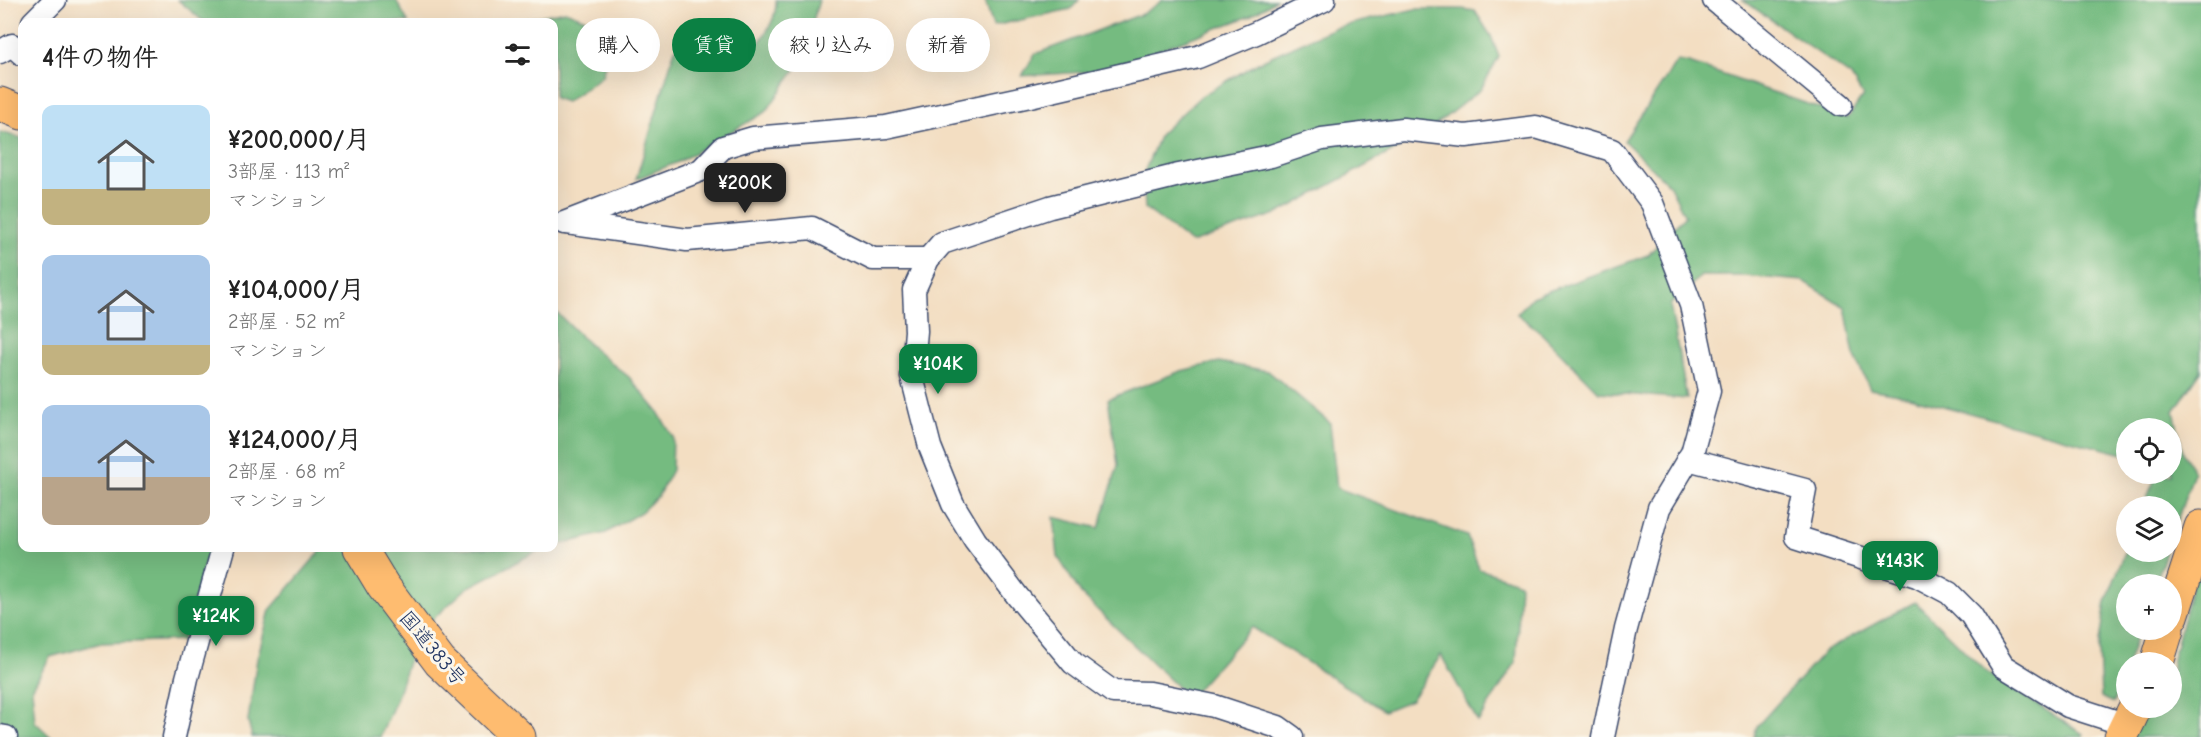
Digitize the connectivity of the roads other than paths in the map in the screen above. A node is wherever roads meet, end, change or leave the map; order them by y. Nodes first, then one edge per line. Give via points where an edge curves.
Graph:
1 (55, 0) edge
2 (1324, 0) edge
3 (1714, 0) edge
4 (37, 18) edge
5 (0, 104) edge
6 (1841, 105) dead end
7 (18, 111) edge
8 (559, 222) edge
9 (928, 259) junction
10 (1688, 459) junction
11 (2201, 527) edge
12 (222, 552) edge
13 (362, 552) edge
14 (2182, 585) edge
15 (2127, 723) edge
16 (0, 736) edge
17 (6, 737) edge
18 (174, 737) edge
19 (519, 737) edge
20 (1292, 737) edge
21 (1603, 737) edge

1 - 4 street
2 - 8 street via 1198,57 886,127 753,138 723,147 701,170
3 - 6 street
5 - 7 highway
8 - 9 street via 687,240 812,228 873,259
9 - 10 street via 942,243 1050,207 1271,156 1322,138 1403,129 1466,136 1536,127 1612,150 1652,203 1691,305 1709,391
9 - 20 street via 914,290 912,377 928,437 953,504 1018,597 1073,663 1113,692 1149,693 1214,706 1278,727
10 - 15 street via 1805,490 1796,537 1917,576 1949,593 1971,615 2003,666 2068,706
10 - 21 street via 1659,508 1626,630
11 - 14 highway
12 - 18 street
13 - 19 highway, 国道383号 via 382,586 440,662
16 - 17 street

